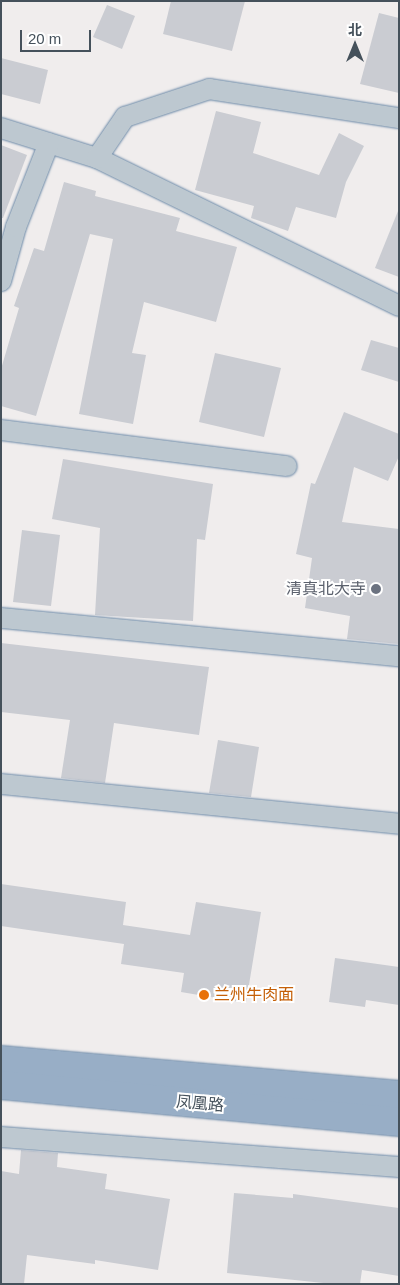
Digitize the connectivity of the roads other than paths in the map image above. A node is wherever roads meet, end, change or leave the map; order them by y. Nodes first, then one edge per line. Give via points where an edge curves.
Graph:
1 (399, 118) edge
2 (1, 128) edge
3 (49, 143) junction
4 (97, 158) junction
5 (1, 281) edge
6 (399, 306) edge
7 (1, 430) edge
8 (287, 466) dead end
9 (1, 618) edge
10 (399, 656) edge
11 (1, 784) edge
12 (399, 824) edge
13 (1, 1060) edge
14 (1, 1085) edge
15 (399, 1094) edge
16 (399, 1122) edge
17 (1, 1137) edge
18 (399, 1167) edge

1 - 4 street via 209,89 124,117
2 - 3 street
3 - 4 street
3 - 5 street via 16,227
4 - 6 street
7 - 8 street
9 - 10 street
11 - 12 street
13 - 15 highway, 凤凰路
14 - 16 highway, 凤凰路
17 - 18 street

